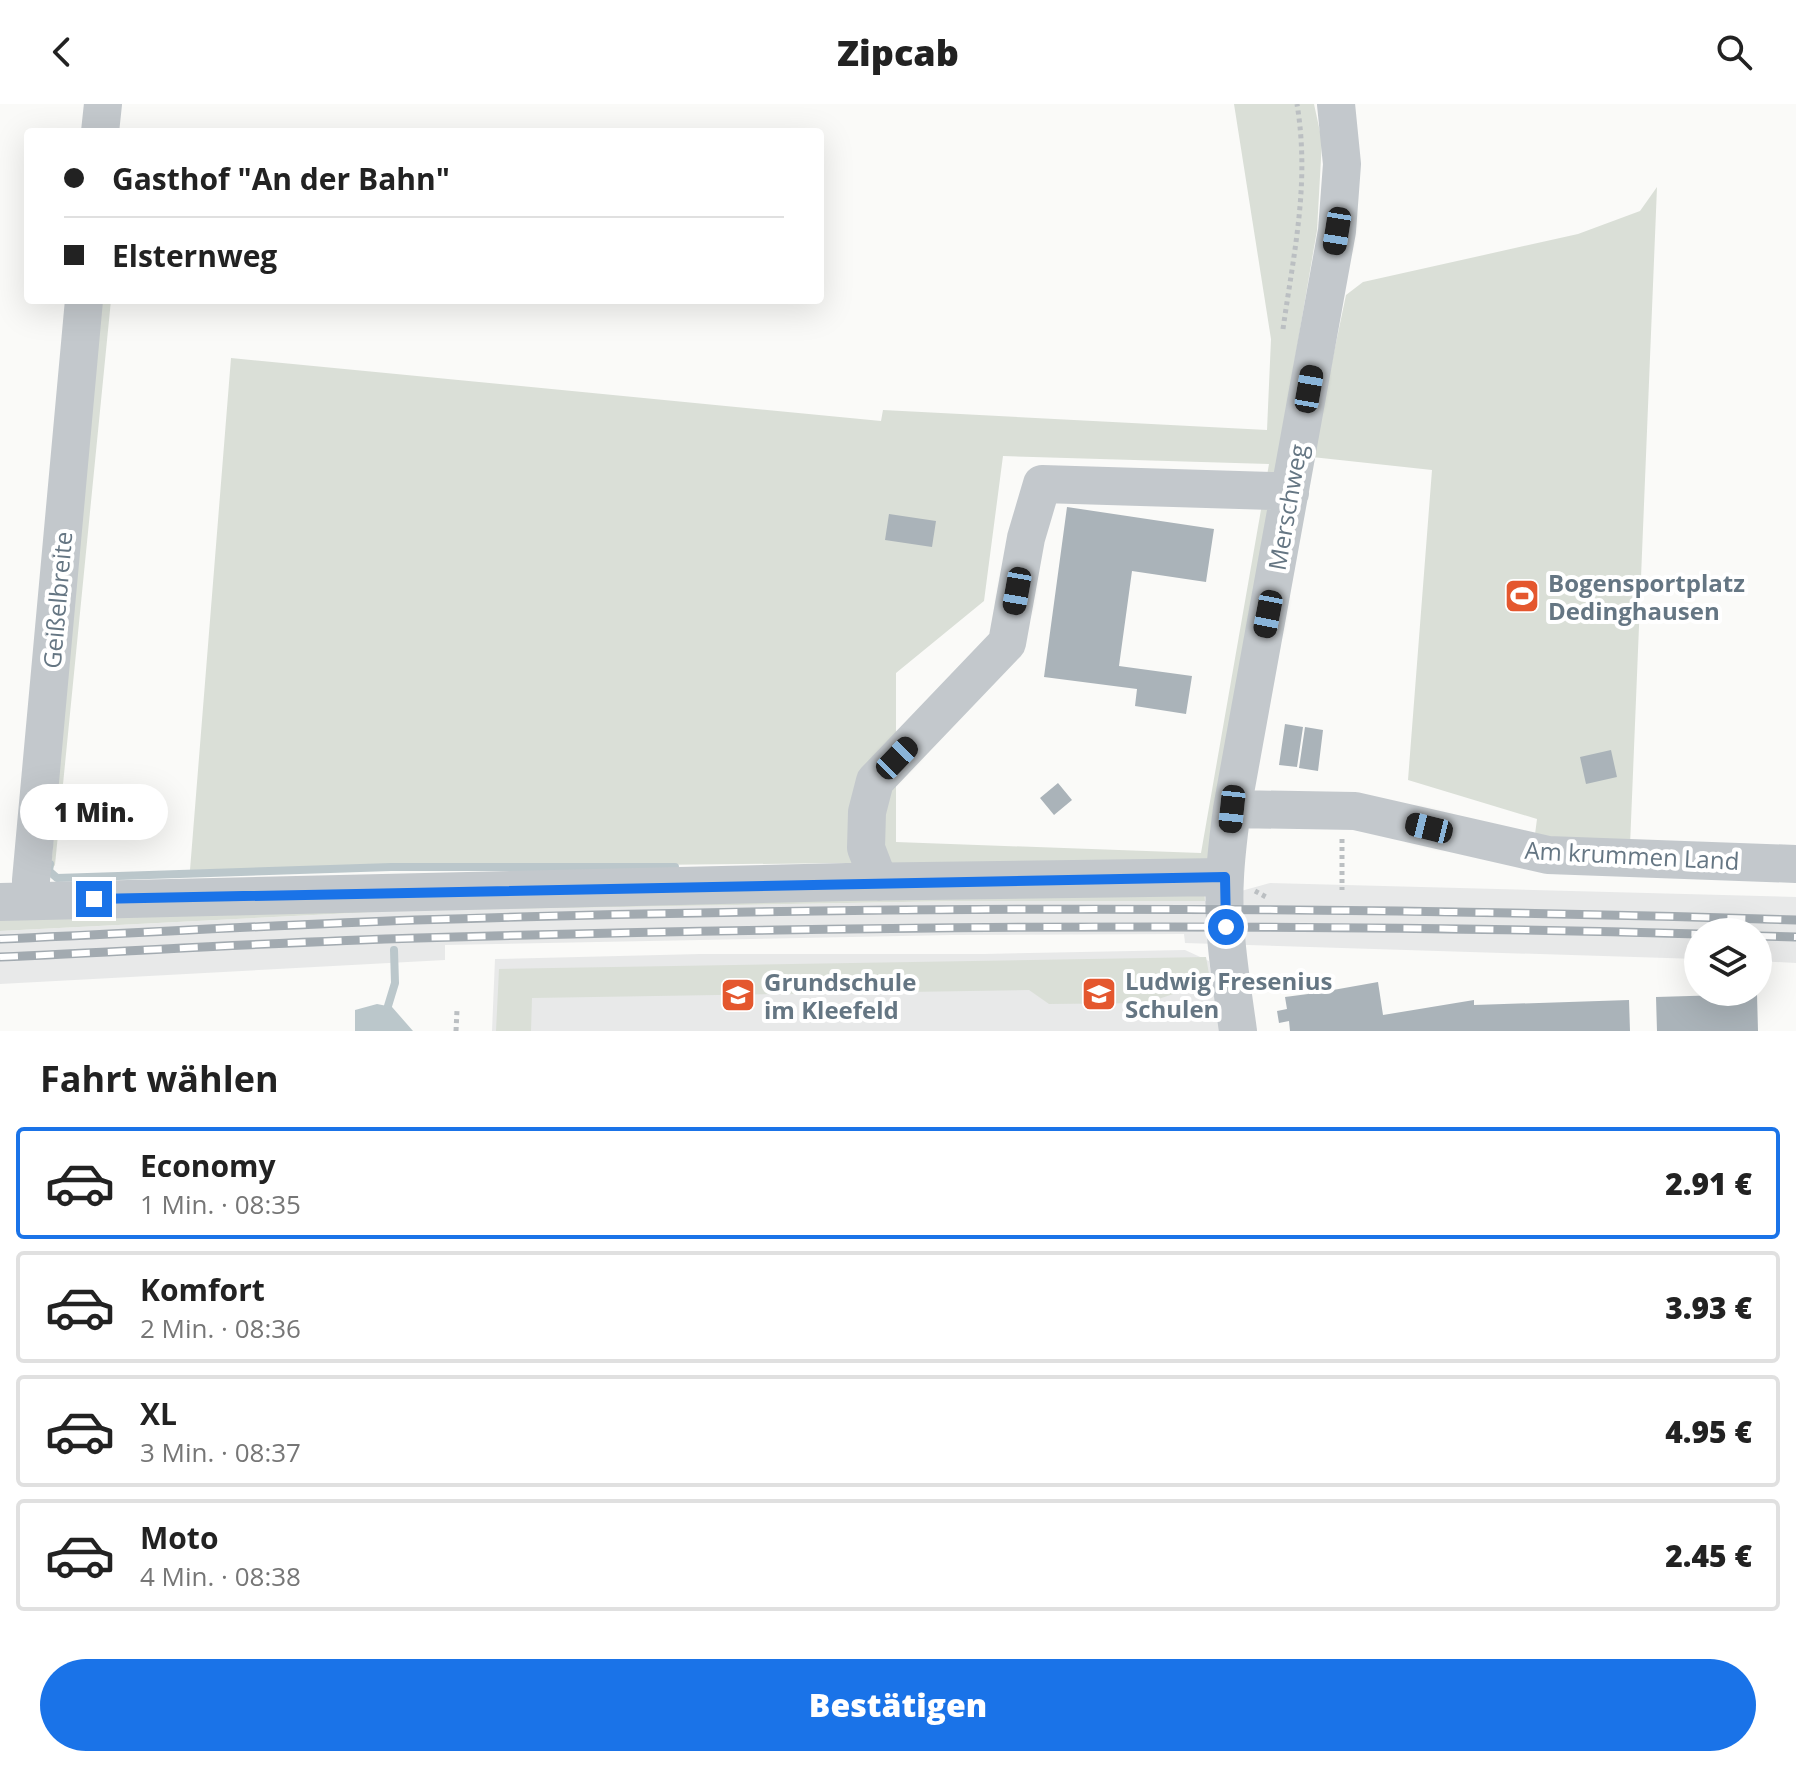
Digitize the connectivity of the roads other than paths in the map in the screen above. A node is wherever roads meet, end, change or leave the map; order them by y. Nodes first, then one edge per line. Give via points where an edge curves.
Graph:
1 (103, 104) edge
2 (1336, 104) edge
3 (100, 128) edge
4 (84, 304) edge
5 (1290, 493) junction
6 (1232, 809) junction
7 (1796, 864) edge
8 (864, 871) junction
9 (1225, 893) junction
10 (16, 901) edge
11 (1238, 1031) edge

1 - 3 street
2 - 5 street, Merschweg via 1342,164 1337,231
4 - 10 street, Geißelbreite via 31,880
5 - 6 street, Merschweg
5 - 8 street via 1042,484 1026,538 1007,643 875,781 867,812
6 - 7 street, Am krummen Land via 1355,811 1534,854
6 - 9 street, Merschweg
8 - 9 street
8 - 10 street
9 - 11 street, Merschweg

